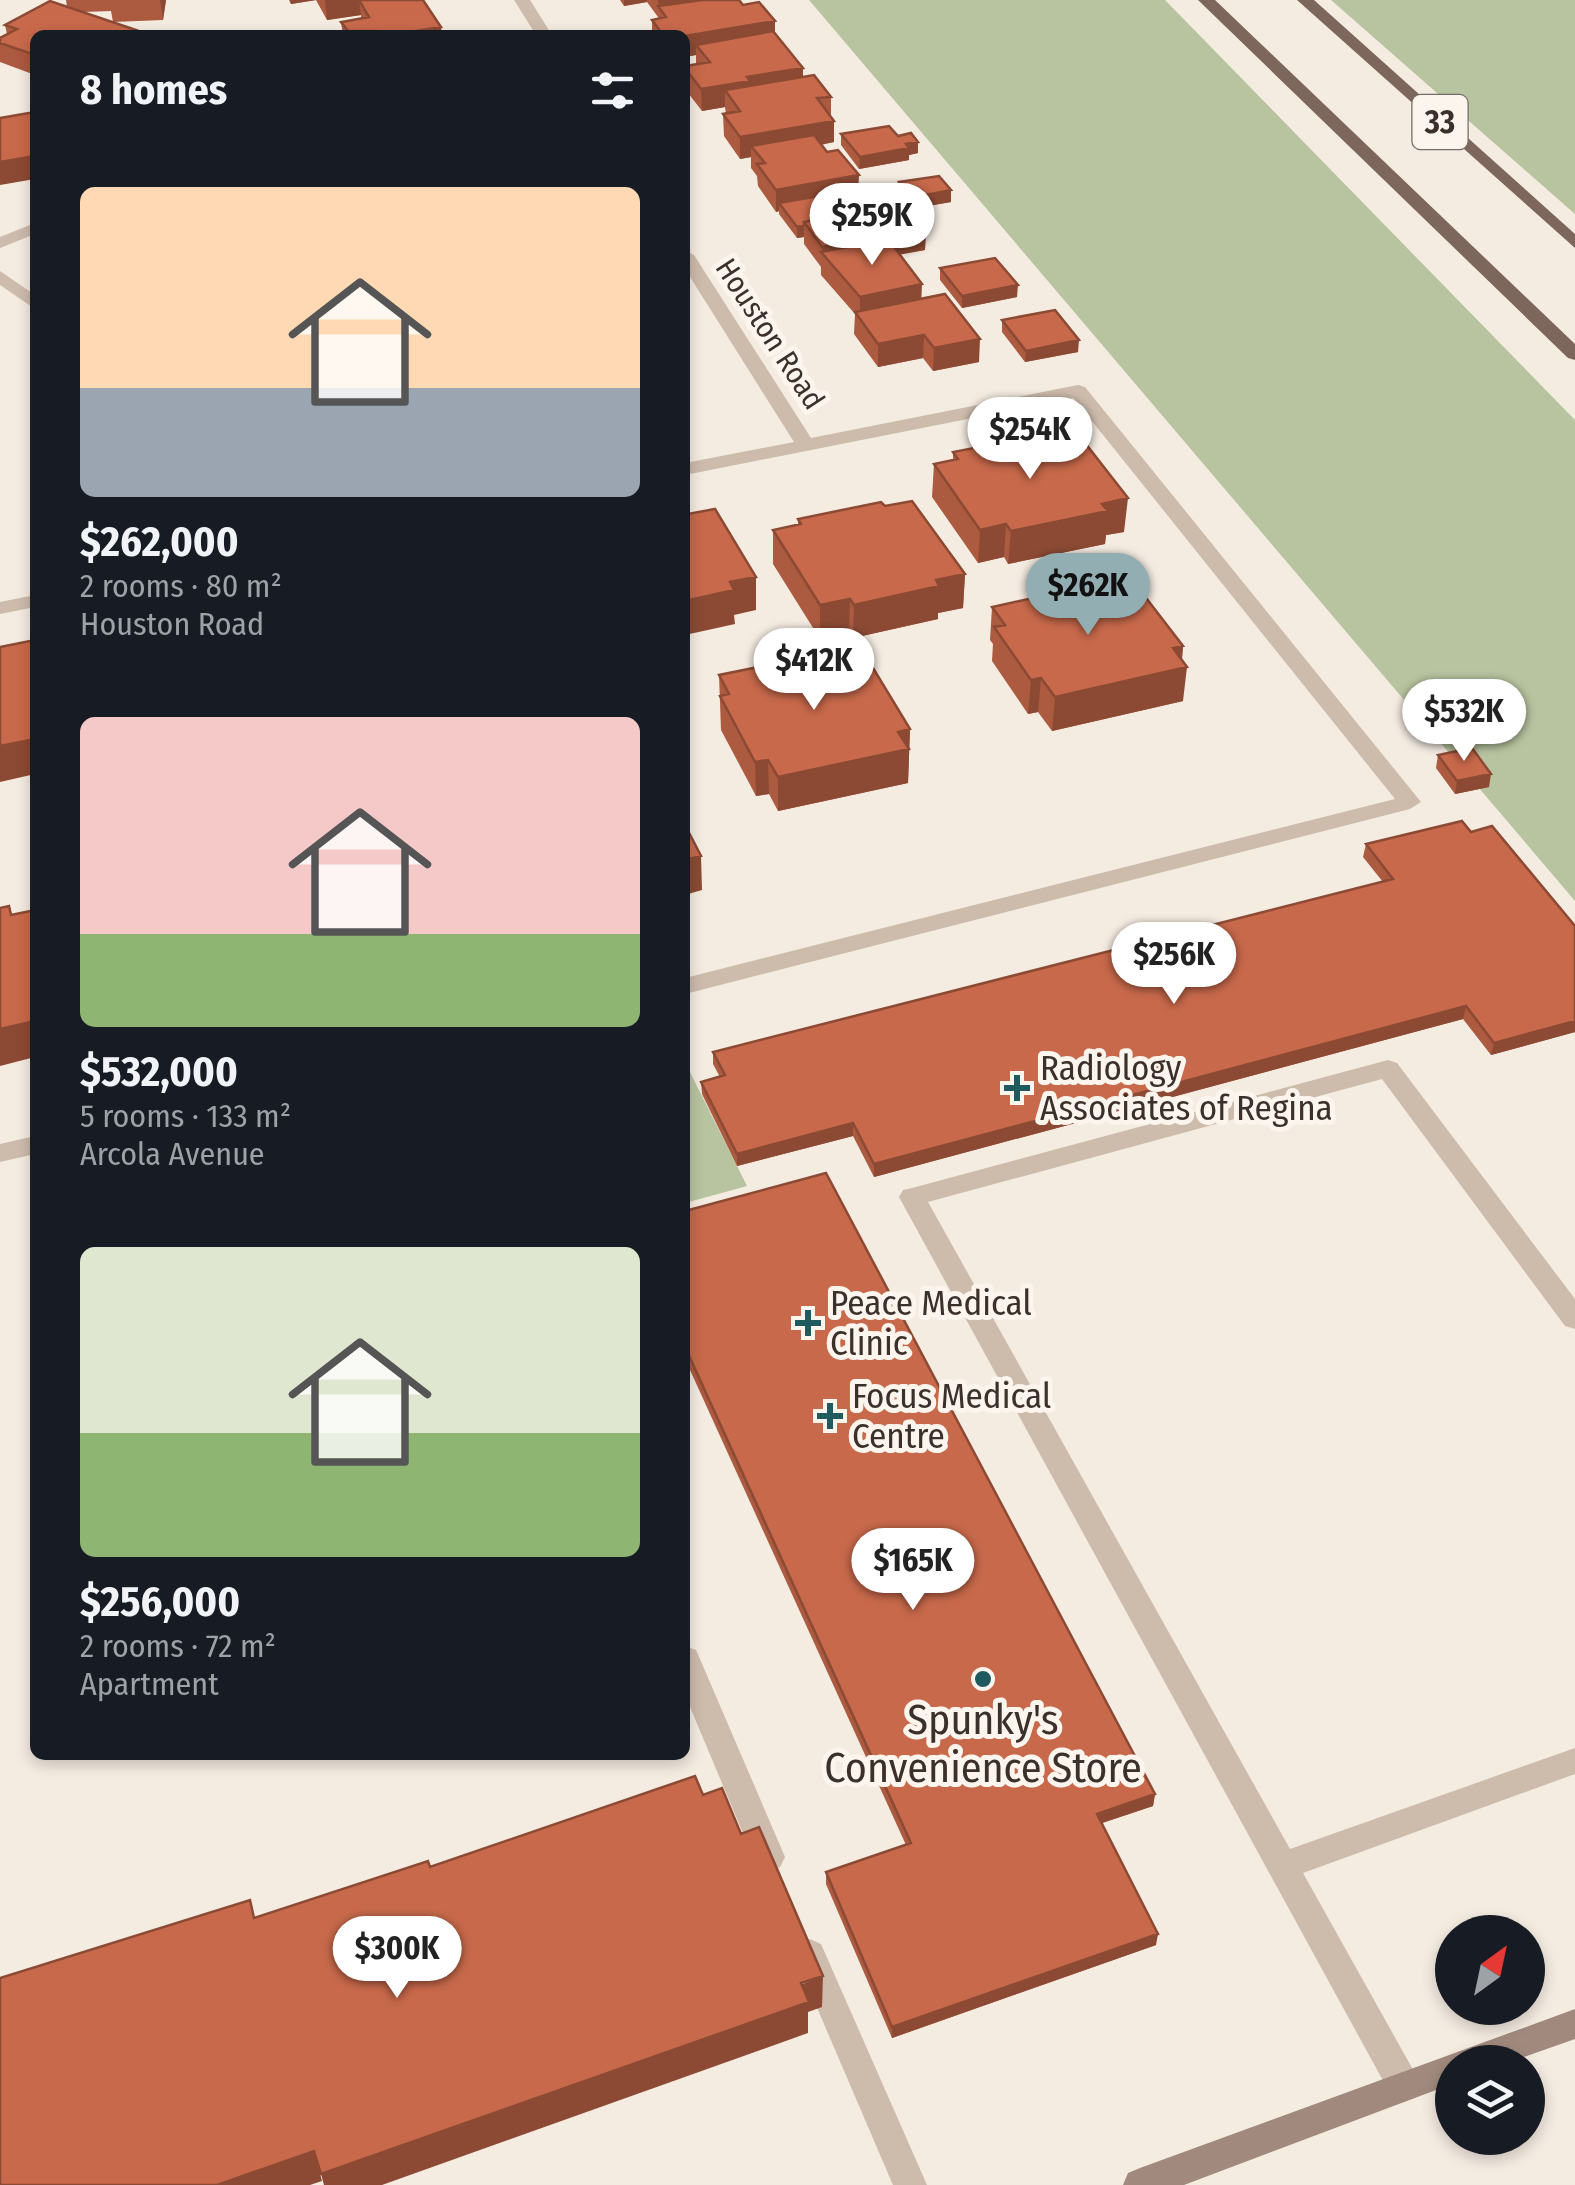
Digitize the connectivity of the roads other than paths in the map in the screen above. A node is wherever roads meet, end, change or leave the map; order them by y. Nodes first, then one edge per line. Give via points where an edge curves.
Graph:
1 (522, 0) edge
2 (1206, 0) edge
3 (1306, 0) edge
4 (541, 30) edge
5 (30, 230) edge
6 (0, 243) edge
7 (1575, 243) edge
8 (690, 264) edge
9 (0, 276) edge
10 (30, 300) edge
11 (1575, 354) edge
12 (805, 444) junction
13 (690, 468) edge
14 (30, 602) edge
15 (0, 608) edge
16 (690, 985) edge
17 (30, 1146) edge
18 (0, 1153) edge
19 (1575, 1319) edge
20 (690, 1671) edge
21 (1575, 1761) edge
22 (1282, 1866) junction
23 (784, 1894) edge
24 (800, 1930) edge
25 (1575, 2024) edge
26 (1516, 2045) edge
27 (1435, 2074) edge
28 (1404, 2086) junction
29 (910, 2185) edge
30 (1140, 2185) edge

1 - 4 street
2 - 11 main road, 33
3 - 7 main road, 33
5 - 6 street
8 - 12 street, Houston Road
9 - 10 street
12 - 13 street, Houston Road
12 - 16 street, Houston Road via 1078,391 1410,802
14 - 15 street
17 - 18 street
19 - 22 street via 1388,1069 912,1197
20 - 23 street
21 - 22 street
22 - 28 street
24 - 29 street
25 - 26 street
27 - 28 street
28 - 30 street

